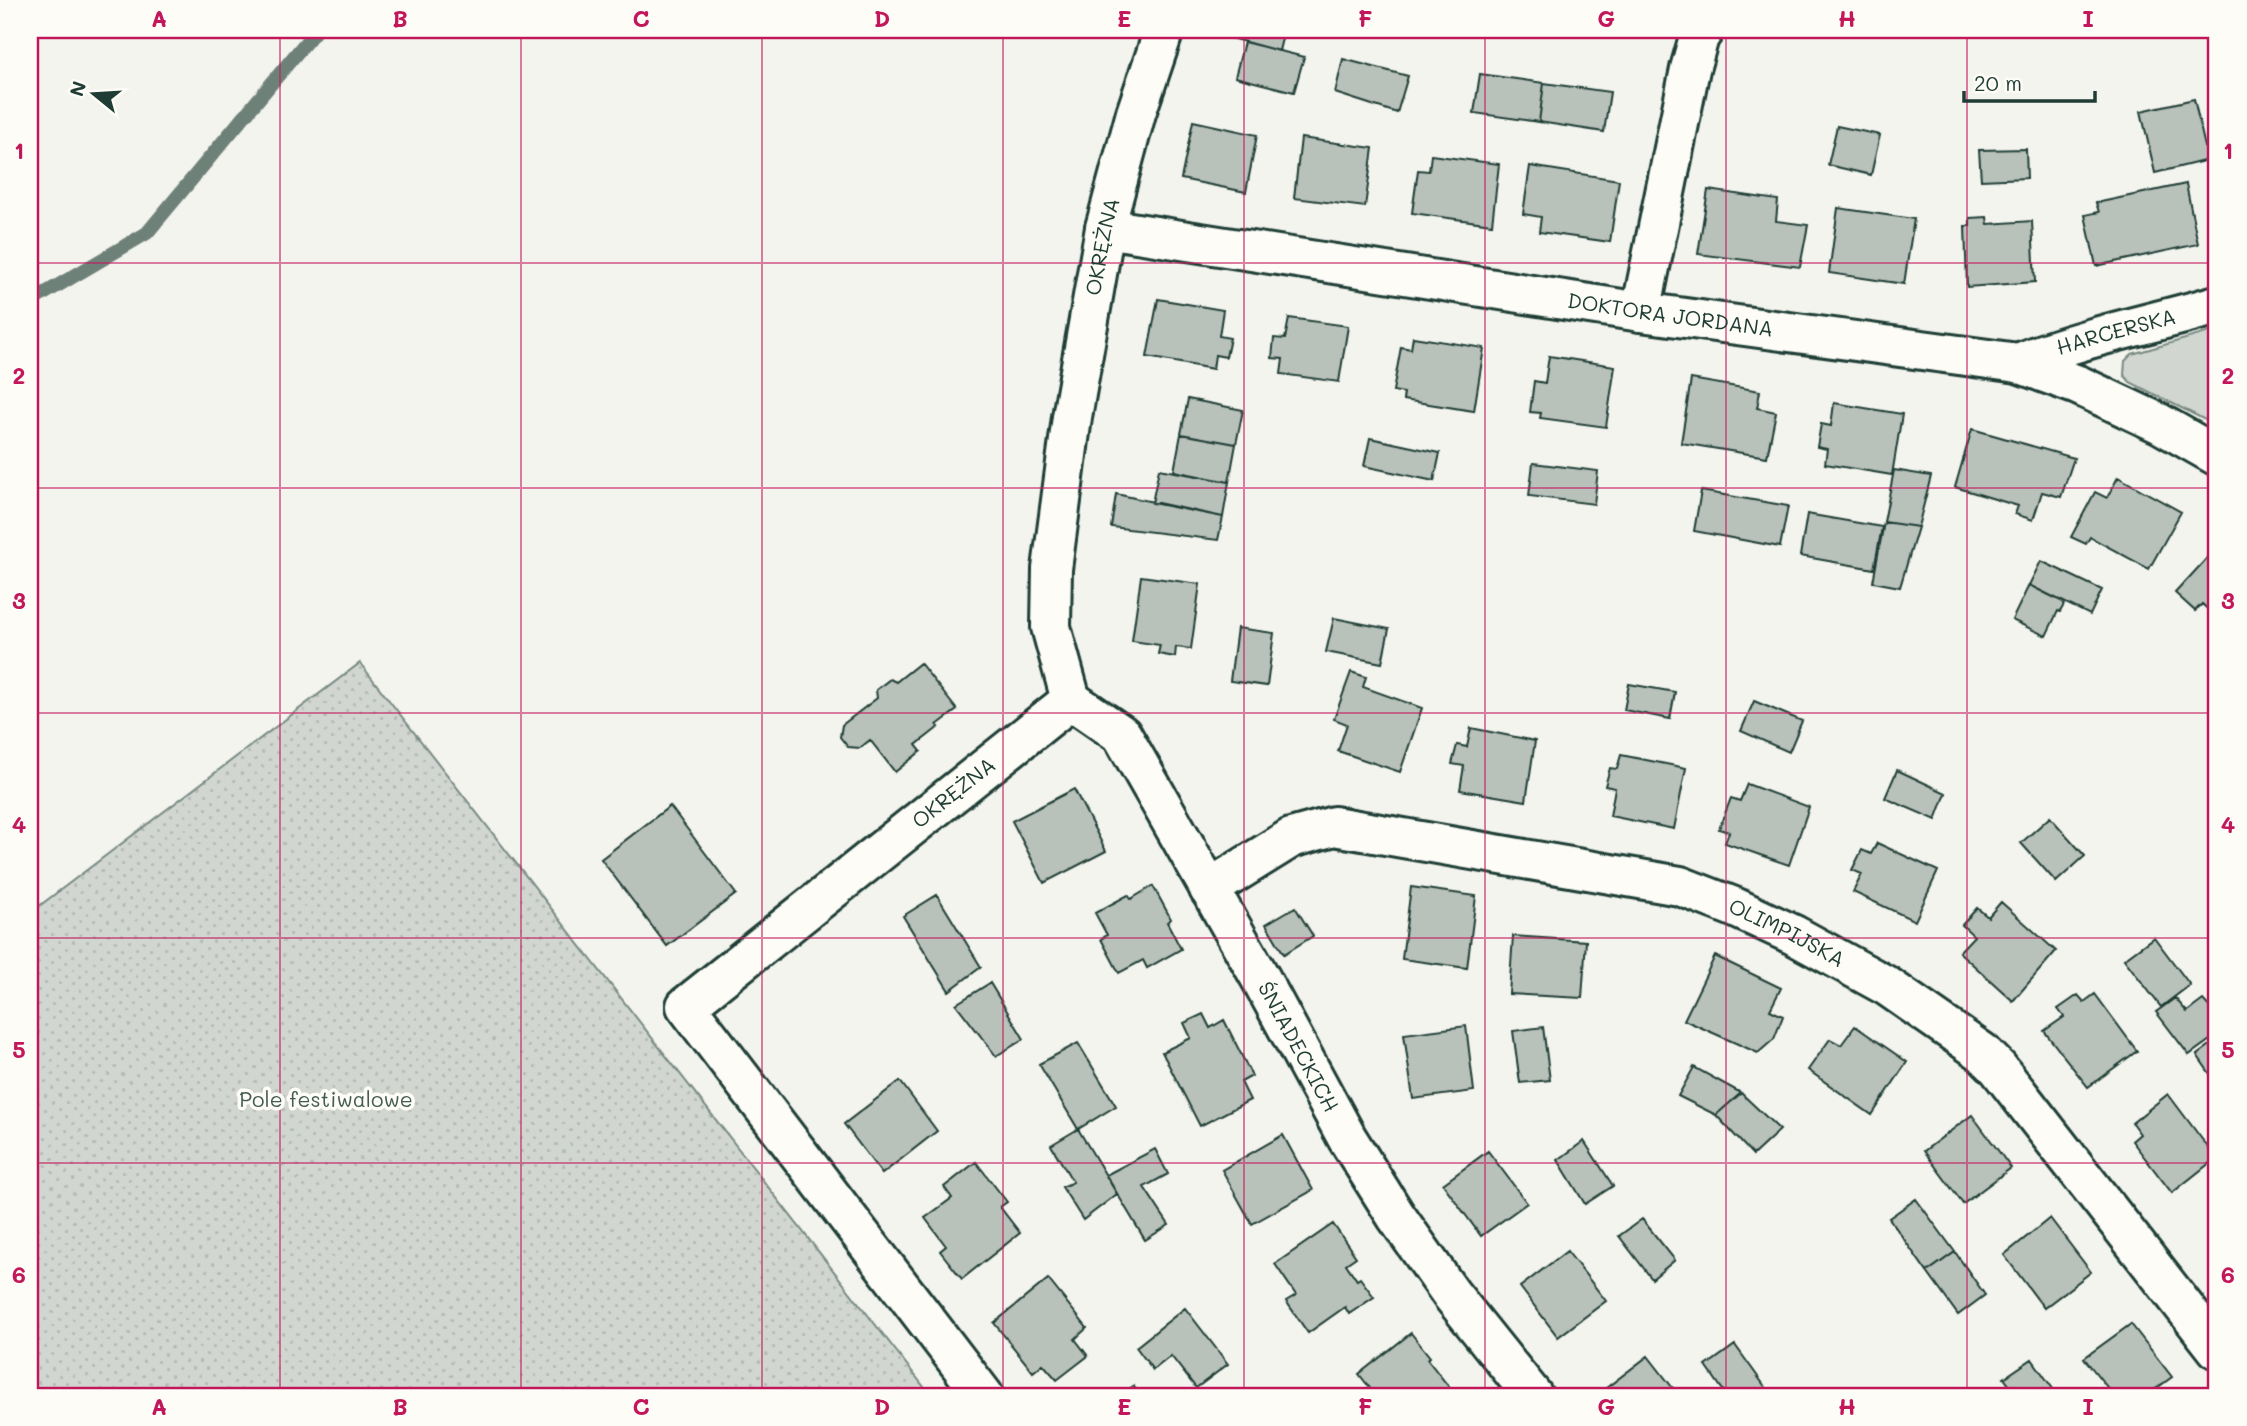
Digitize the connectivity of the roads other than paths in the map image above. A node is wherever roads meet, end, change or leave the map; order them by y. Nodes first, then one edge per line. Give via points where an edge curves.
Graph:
1 (1164, 30) edge
2 (1704, 30) edge
3 (1105, 228) junction
4 (2217, 305) edge
5 (1642, 312) junction
6 (2018, 363) junction
7 (2217, 456) edge
8 (1070, 700) junction
9 (1209, 890) junction
10 (2217, 1349) edge
11 (984, 1396) edge
12 (1533, 1396) edge

1 - 3 street, OKRĘŻNA
2 - 5 street via 1690,69
3 - 5 street, DOKTORA JORDANA
3 - 8 street, OKRĘŻNA via 1072,417 1052,569 1051,627
4 - 6 street, HARCERSKA via 2061,345
5 - 6 street, DOKTORA JORDANA
6 - 7 street, DOKTORA JORDANA via 2078,385
8 - 9 street, ŚNIADECKICH via 1122,735
8 - 11 street, OKRĘŻNA via 686,1006
9 - 10 street, OLIMPIJSKA via 1291,838 1335,826 1680,886 1734,907 1887,986 1982,1052
9 - 12 street, ŚNIADECKICH via 1347,1138 1396,1216

